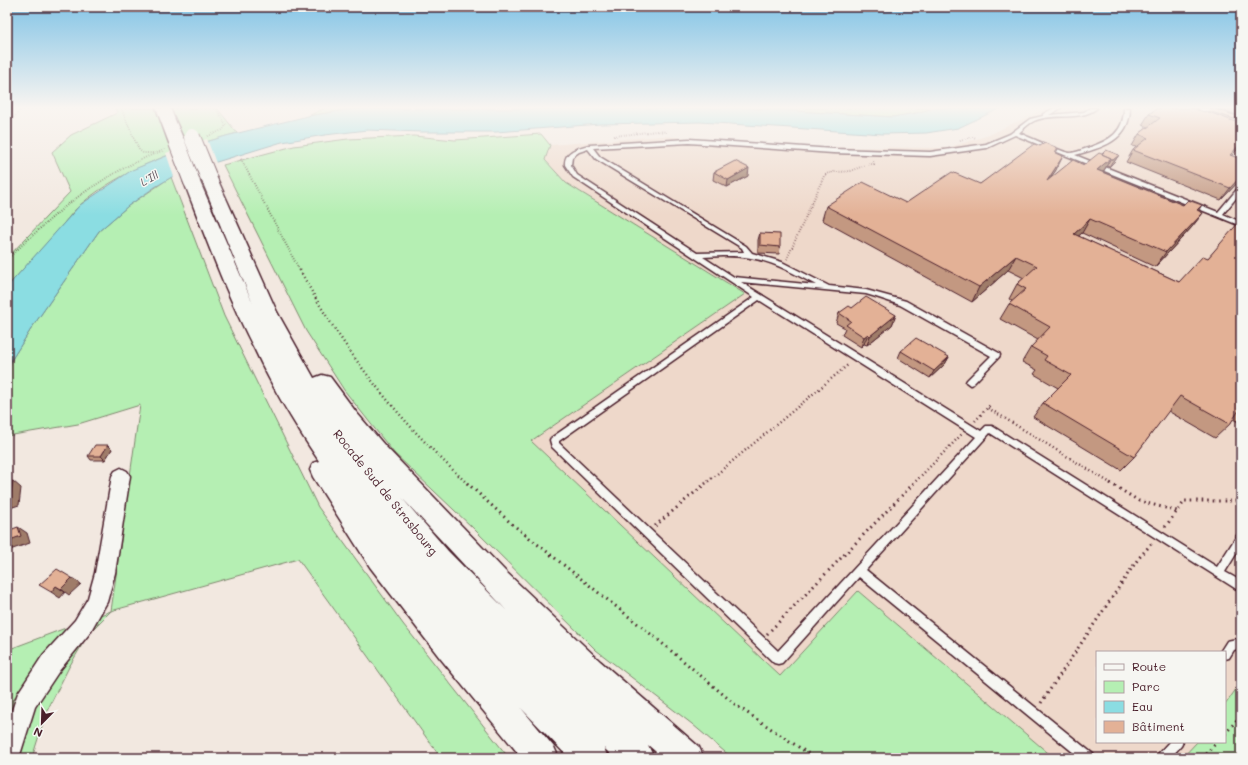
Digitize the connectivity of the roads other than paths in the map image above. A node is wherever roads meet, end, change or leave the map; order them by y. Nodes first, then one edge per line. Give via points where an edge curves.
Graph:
1 (177, 144) edge
2 (192, 144) edge
3 (643, 144) edge
4 (727, 144) edge
5 (992, 144) edge
6 (1041, 144) edge
7 (1101, 144) edge
8 (589, 147) junction
9 (1069, 155) junction
10 (200, 179) junction
11 (1241, 188) edge
12 (1219, 215) junction
13 (1241, 224) edge
14 (695, 254) junction
15 (750, 255) junction
16 (732, 279) junction
17 (830, 289) junction
18 (759, 296) junction
19 (276, 331) junction
20 (970, 382) dead end
21 (295, 403) junction
22 (982, 436) junction
23 (121, 476) dead end
24 (1241, 537) edge
25 (859, 571) junction
26 (1219, 573) junction
27 (1241, 587) edge
28 (1241, 644) edge
29 (1226, 652) edge
30 (1176, 743) edge
31 (7, 758) edge
32 (543, 758) edge
33 (592, 758) edge
34 (638, 758) edge
35 (688, 758) edge
36 (1089, 758) edge
37 (1162, 758) edge

1 - 10 highway, Rocade Sud de Strasbourg, bridge
2 - 10 highway, Rocade Sud de Strasbourg, bridge
3 - 8 lane
4 - 5 lane via 930,154
6 - 9 lane
7 - 9 lane
8 - 14 lane via 569,155 569,170
8 - 15 lane via 598,158 744,247
9 - 12 lane
10 - 19 highway, Rocade Sud de Strasbourg
10 - 21 highway, Rocade Sud de Strasbourg via 235,288
11 - 12 lane
12 - 13 lane
14 - 15 lane
14 - 16 lane
15 - 17 lane via 785,267
16 - 17 lane
16 - 18 lane
17 - 20 lane via 866,292 903,303 996,355
18 - 22 lane
18 - 25 lane via 554,440 555,445 778,659
19 - 34 highway, Rocade Sud de Strasbourg via 333,426 421,540 553,678
19 - 35 highway via 298,347 329,394 355,426 416,497 508,594 589,672
21 - 32 highway via 315,459 380,558 450,648
21 - 33 highway, Rocade Sud de Strasbourg via 326,453 399,550 526,692
22 - 25 lane
22 - 26 lane via 989,428
23 - 31 street via 105,573 97,602 82,627 51,663 26,701
24 - 26 lane
25 - 36 lane
26 - 27 lane
28 - 29 lane via 1230,645
30 - 37 lane

